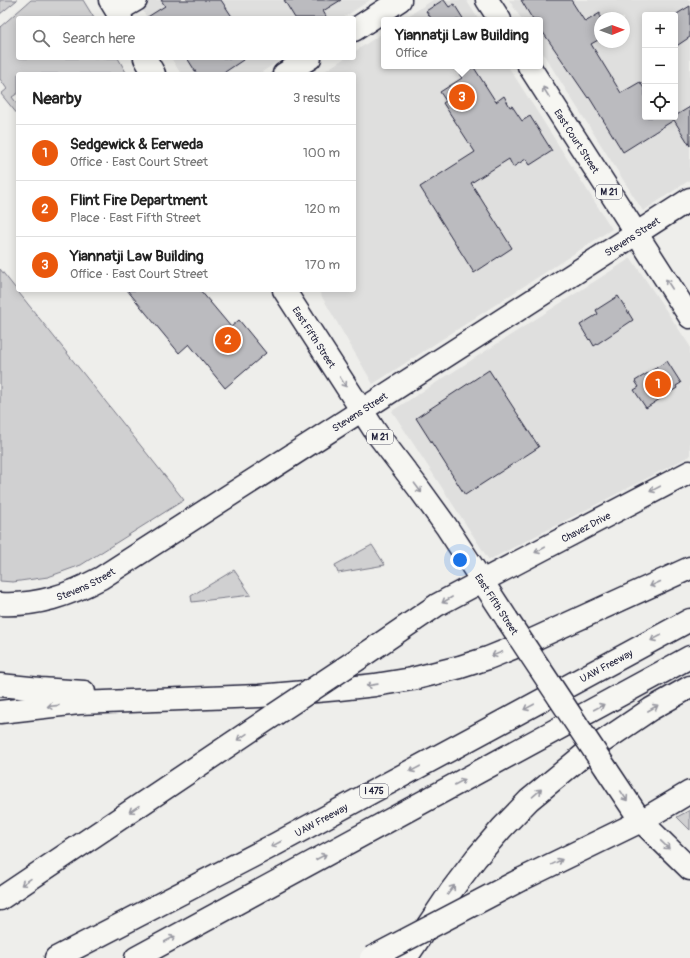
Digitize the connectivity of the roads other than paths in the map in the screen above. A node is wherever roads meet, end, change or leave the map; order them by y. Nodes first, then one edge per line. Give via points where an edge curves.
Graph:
1 (136, 0) edge
2 (400, 0) edge
3 (487, 0) edge
4 (116, 10) edge
5 (498, 17) edge
6 (356, 29) edge
7 (145, 60) edge
8 (307, 60) edge
9 (531, 69) edge
10 (153, 72) edge
11 (287, 72) edge
12 (690, 199) edge
13 (636, 234) junction
14 (285, 292) edge
15 (690, 317) edge
16 (362, 410) junction
17 (690, 472) edge
18 (690, 568) edge
19 (482, 581) junction
20 (10, 604) edge
21 (690, 620) edge
22 (690, 657) edge
23 (0, 685) edge
24 (690, 687) edge
25 (259, 696) junction
26 (0, 712) edge
27 (690, 792) edge
28 (640, 821) junction
29 (690, 869) edge
30 (0, 899) edge
31 (56, 958) edge
32 (136, 958) edge
33 (371, 958) edge
34 (406, 958) edge

1 - 4 main road
2 - 6 main road
3 - 5 main road
7 - 10 main road
8 - 11 main road
13 -> 9 main road, East Court Street / M 21
12 - 13 main road, Stevens Street
15 -> 13 main road, East Court Street / M 21
13 - 16 main road, Stevens Street
14 -> 16 main road, East Fifth Street / M 21
16 -> 19 main road, East Fifth Street / M 21 via 438,514
16 - 20 main road, Stevens Street via 101,578 62,596 44,601
17 -> 19 main road, Chavez Drive
18 -> 25 main road via 530,641 460,667 375,685
19 -> 28 main road, East Fifth Street, bridge
19 -> 30 main road, Chavez Drive, bridge via 437,606
21 -> 31 main road, UAW Freeway / I 475 via 276,844
32 -> 22 main road
23 - 25 main road via 78,691
34 -> 24 main road via 467,869 529,800 586,752 651,709
25 -> 26 main road via 79,703
27 - 28 main road
28 -> 29 main road, East Fifth Street
33 -> 28 main road, bridge

